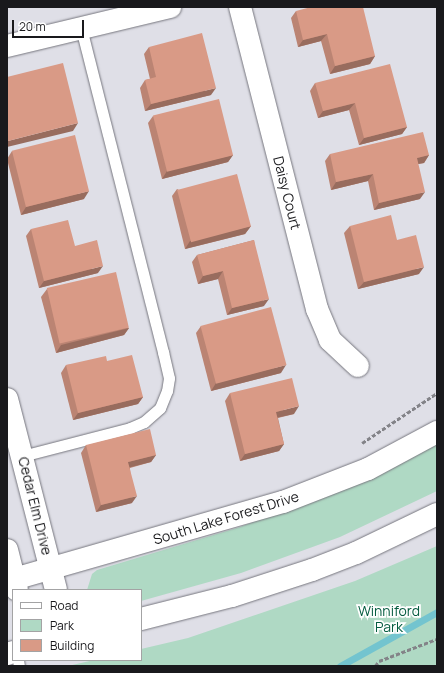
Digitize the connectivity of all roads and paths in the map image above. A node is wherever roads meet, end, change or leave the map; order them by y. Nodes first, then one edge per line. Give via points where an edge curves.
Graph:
1 (170, 7) edge
2 (240, 7) edge
3 (81, 28) junction
4 (7, 46) edge
5 (358, 366) dead end
6 (437, 393) edge
7 (7, 399) edge
8 (437, 432) edge
9 (358, 446) dead end
10 (22, 456) junction
11 (437, 514) edge
12 (7, 550) edge
13 (54, 580) edge
14 (13, 583) edge
15 (142, 619) edge
16 (437, 639) edge
17 (375, 666) edge

1 - 3 main road
2 - 5 main road, Daisy Court via 317,309 330,340
3 - 4 main road
3 - 10 lane via 164,352 168,378 167,392 160,408 144,422 130,428
6 - 9 path
7 - 10 main road, Cedar Elm Drive
8 - 13 main road, South Lake Forest Drive via 368,469 284,502
10 - 13 main road, Cedar Elm Drive
11 - 15 main road via 362,550 312,570 232,596
12 - 14 main road
13 - 14 main road, South Lake Forest Drive
16 - 17 path via 379,661

